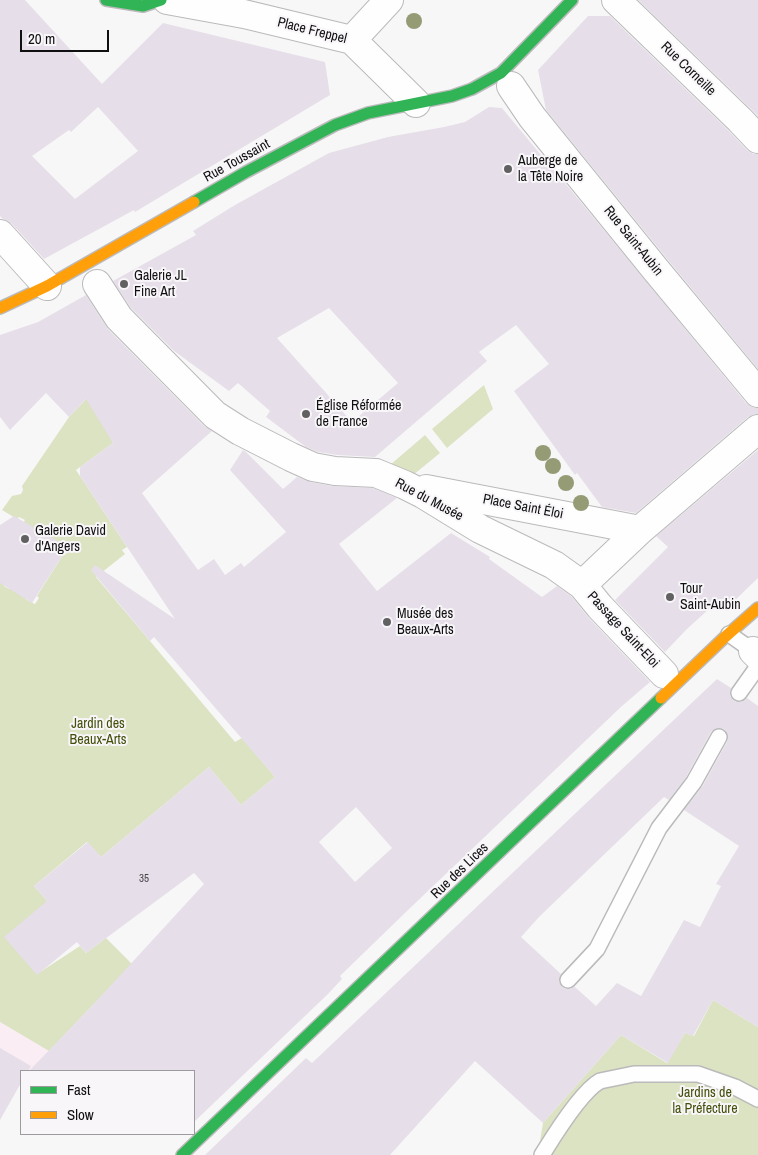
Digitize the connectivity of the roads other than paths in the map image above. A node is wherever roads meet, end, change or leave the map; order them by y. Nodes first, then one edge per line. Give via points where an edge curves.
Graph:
1 (106, 0) edge
2 (161, 0) edge
3 (168, 0) edge
4 (389, 0) edge
5 (572, 0) edge
6 (616, 0) edge
7 (236, 7) edge
8 (352, 40) junction
9 (506, 79) junction
10 (416, 103) junction
11 (758, 139) edge
12 (0, 234) edge
13 (97, 284) dead end
14 (47, 286) junction
15 (0, 308) edge
16 (758, 393) edge
17 (758, 429) edge
18 (405, 485) junction
19 (640, 530) junction
20 (582, 585) junction
21 (758, 608) edge
22 (729, 634) junction
23 (755, 654) edge
24 (664, 674) dead end
25 (739, 693) dead end
26 (719, 737) dead end
27 (568, 980) dead end
28 (758, 1099) edge
29 (182, 1155) edge
30 (542, 1155) edge

1 - 2 street via 143,6
3 - 7 street, Place Freppel
4 - 8 street
5 - 9 street, Rue Toussaint
6 - 11 street, Rue Corneille
7 - 8 street, Place Freppel
8 - 10 street, Place Freppel
9 - 10 street, Rue Toussaint via 452,96
9 - 16 street, Rue Saint-Aubin via 532,117
10 - 14 street, Rue Toussaint via 335,125
12 - 14 street
13 - 18 street, Rue du Musée via 119,318 215,415 313,467 376,473
14 - 15 street, Rue Toussaint
17 - 19 street
18 - 19 street, Place Saint Éloi
18 - 20 street, Rue du Musée via 554,565
19 - 20 street
20 - 24 street, Passage Saint-Eloi
21 - 22 street, Rue des Lices
22 - 23 lane
22 - 29 street, Rue des Lices
23 - 25 lane via 758,665
26 - 27 lane via 694,782 659,828 597,948
28 - 30 lane via 698,1074 634,1074 600,1081 579,1101

